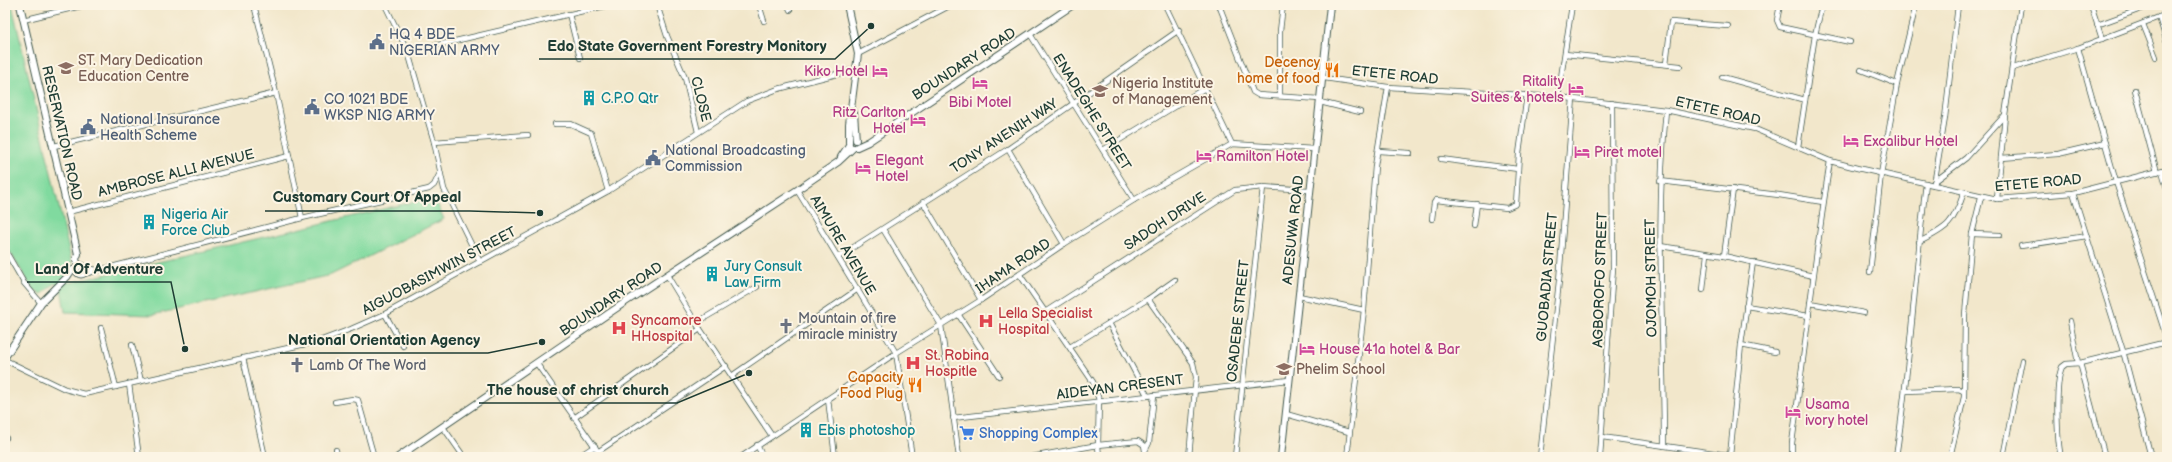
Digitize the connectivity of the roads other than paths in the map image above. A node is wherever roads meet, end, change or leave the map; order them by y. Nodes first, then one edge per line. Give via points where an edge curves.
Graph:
1 (20, 5) edge
2 (85, 5) edge
3 (254, 5) edge
4 (384, 5) edge
5 (609, 5) edge
6 (656, 5) edge
7 (759, 5) edge
8 (847, 5) edge
9 (951, 5) edge
10 (1072, 5) edge
11 (1165, 5) edge
12 (1219, 5) edge
13 (1283, 5) edge
14 (1330, 5) edge
15 (1572, 5) edge
16 (1780, 5) edge
17 (1822, 5) edge
18 (1916, 5) edge
19 (1958, 5) edge
20 (2021, 5) edge
21 (2091, 5) edge
22 (2152, 5) edge
23 (1063, 8) edge
24 (569, 14) junction
25 (2167, 14) edge
26 (2160, 17) junction
27 (23, 20) junction
28 (764, 21) dead end
29 (2143, 24) junction
30 (2097, 25) junction
31 (1728, 26) dead end
32 (1179, 30) junction
33 (1030, 34) junction
34 (1815, 36) junction
35 (2102, 39) junction
36 (1850, 42) dead end
37 (2167, 42) edge
38 (2078, 48) junction
39 (408, 52) junction
40 (858, 54) junction
41 (1565, 54) junction
42 (580, 58) dead end
43 (2156, 58) dead end
44 (1666, 64) junction
45 (1680, 66) dead end
46 (2013, 68) junction
47 (857, 69) junction
48 (1861, 70) dead end
49 (1722, 77) dead end
50 (1324, 78) junction
51 (1897, 84) junction
52 (1388, 87) junction
53 (1206, 88) junction
54 (2135, 90) dead end
55 (276, 93) junction
56 (1527, 95) junction
57 (1280, 96) junction
58 (1558, 97) junction
59 (1573, 98) junction
60 (1320, 100) junction
61 (1805, 100) junction
62 (1074, 103) junction
63 (1612, 103) junction
64 (1666, 110) junction
65 (1360, 112) dead end
66 (2005, 115) junction
67 (555, 124) dead end
68 (698, 132) junction
69 (528, 135) dead end
70 (434, 142) junction
71 (2105, 143) junction
72 (854, 144) junction
73 (1232, 144) junction
74 (54, 146) junction
75 (1798, 147) junction
76 (1314, 148) junction
77 (1008, 149) junction
78 (1103, 150) junction
79 (1378, 151) junction
80 (1410, 153) dead end
81 (289, 156) junction
82 (2001, 158) junction
83 (1441, 159) dead end
84 (1830, 161) junction
85 (1518, 169) junction
86 (2162, 171) edge
87 (440, 173) junction
88 (1880, 174) junction
89 (1660, 181) junction
90 (2116, 182) junction
91 (1926, 183) junction
92 (1934, 183) junction
93 (434, 185) junction
94 (1263, 187) junction
95 (2167, 188) edge
96 (444, 189) junction
97 (1733, 189) junction
98 (797, 190) junction
99 (1309, 190) junction
100 (608, 191) junction
101 (1964, 192) junction
102 (2073, 192) junction
103 (1981, 197) junction
104 (1134, 200) junction
105 (1997, 200) junction
106 (922, 202) junction
107 (1823, 202) junction
108 (1477, 204) junction
109 (68, 212) junction
110 (302, 218) junction
111 (1432, 219) dead end
112 (1474, 226) dead end
113 (883, 229) junction
114 (1972, 234) junction
115 (2000, 236) dead end
116 (2087, 236) junction
117 (1919, 242) junction
118 (1064, 244) junction
119 (1660, 246) junction
120 (2021, 246) dead end
121 (5, 250) edge
122 (1707, 254) junction
123 (1724, 256) junction
124 (838, 257) junction
125 (480, 262) junction
126 (1752, 262) junction
127 (81, 267) junction
128 (96, 270) junction
129 (1870, 272) dead end
130 (82, 274) junction
131 (667, 275) junction
132 (1020, 275) junction
133 (1813, 276) junction
134 (67, 278) junction
135 (1175, 280) dead end
136 (757, 287) dead end
137 (858, 289) junction
138 (1703, 290) dead end
139 (1299, 296) junction
140 (1148, 299) junction
141 (982, 300) junction
142 (41, 303) junction
143 (1810, 304) junction
144 (1746, 306) junction
145 (1364, 310) junction
146 (1045, 312) junction
147 (1864, 313) dead end
148 (385, 314) junction
149 (958, 314) junction
150 (1809, 316) junction
151 (2070, 321) dead end
152 (1109, 322) junction
153 (696, 323) junction
154 (941, 326) junction
155 (101, 328) dead end
156 (700, 329) junction
157 (2167, 341) edge
158 (132, 345) dead end
159 (1741, 345) junction
160 (403, 346) dead end
161 (1070, 347) junction
162 (2123, 351) junction
163 (1775, 352) dead end
164 (896, 353) junction
165 (5, 357) edge
166 (242, 358) junction
167 (5, 360) edge
168 (2022, 360) dead end
169 (2079, 363) junction
170 (537, 364) junction
171 (726, 366) junction
172 (733, 375) junction
173 (1000, 376) dead end
174 (1289, 380) junction
175 (141, 381) junction
176 (129, 384) junction
177 (1243, 385) junction
178 (116, 387) junction
179 (1196, 389) junction
180 (1906, 391) junction
181 (1963, 391) junction
182 (1147, 395) junction
183 (1154, 395) junction
184 (828, 399) junction
185 (1099, 400) junction
186 (335, 402) dead end
187 (1286, 414) junction
188 (574, 418) junction
189 (953, 418) junction
190 (443, 427) junction
191 (1349, 432) junction
192 (772, 436) junction
193 (1602, 437) junction
194 (758, 445) junction
195 (1098, 445) junction
196 (595, 446) junction
197 (1664, 446) junction
198 (1146, 449) junction
199 (336, 450) dead end
200 (408, 450) junction
201 (599, 451) junction
202 (1052, 456) edge
203 (1730, 456) junction
204 (139, 457) edge
205 (264, 457) edge
206 (337, 457) edge
207 (374, 457) edge
208 (398, 457) edge
209 (413, 457) edge
210 (464, 457) edge
211 (578, 457) edge
212 (602, 457) edge
213 (741, 457) edge
214 (763, 457) edge
215 (835, 457) edge
216 (912, 457) edge
217 (959, 457) edge
218 (1031, 457) edge
219 (1099, 457) edge
220 (1146, 457) edge
221 (1189, 457) edge
222 (1236, 457) edge
223 (1281, 457) edge
224 (1346, 457) edge
225 (1540, 457) edge
226 (1600, 457) edge
227 (1742, 457) edge
228 (1792, 457) edge
229 (1896, 457) edge
230 (1950, 457) edge
231 (2003, 457) edge
232 (2061, 457) edge
233 (2105, 457) edge
234 (2151, 457) edge

1 - 27 street, RESERVATION ROAD
2 - 27 street
3 - 55 street
4 - 39 street
5 - 24 street
6 - 68 street, CLOSE via 685,78
7 - 28 street
8 - 40 street
9 - 40 street
10 - 23 street, BOUNDARY ROAD
11 - 32 street
12 - 57 street via 1253,92 1258,95
13 - 57 street via 1280,31
14 - 50 street, ADESUWA ROAD
15 - 41 street
16 - 34 street via 1776,20 1780,27
17 - 34 street
18 - 51 street
19 - 92 street via 1945,118
20 - 46 street
21 - 30 street
22 - 30 street
23 - 33 street, BOUNDARY ROAD
24 - 39 street
24 - 42 street
25 - 26 street
26 - 29 street
26 - 37 street
27 - 74 street, RESERVATION ROAD
29 - 35 street
29 - 43 street
30 - 35 street
31 - 44 street via 1671,22
32 - 53 street
32 - 62 street, TONY ANENIH WAY
33 - 62 street, ENADEGHE STREET
33 - 72 street, BOUNDARY ROAD via 868,142
34 - 36 street
34 - 61 street
35 - 38 street
38 - 46 street
38 - 71 street
39 - 70 street
40 - 47 street
41 - 44 street
41 - 58 street
44 - 45 street
46 - 66 street
47 - 68 street, AIGUOBASIMWIN STREET via 762,94
47 - 72 street via 849,124
48 - 51 street
49 - 61 street
50 - 52 street, ETETE ROAD
50 - 60 street, ADESUWA ROAD
51 - 88 street
52 - 56 street, ETETE ROAD
52 - 79 street
53 - 73 street
53 - 78 street
54 - 86 street
55 - 74 street
55 - 81 street
56 - 58 street, ETETE ROAD
56 - 85 street
57 - 60 street
58 - 59 street, ETETE ROAD
59 - 63 street, ETETE ROAD
59 - 225 street, GUOBADIA STREET via 1559,281
60 - 65 street
60 - 76 street, ADESUWA ROAD
61 - 75 street
62 - 77 street, TONY ANENIH WAY
62 - 78 street, ENADEGHE STREET
63 - 64 street, ETETE ROAD
63 - 193 street, AGBOROFO STREET via 1614,268
64 - 75 street, ETETE ROAD via 1740,125
64 - 89 street, OJOMOH STREET
66 - 82 street
66 - 92 street via 1966,158
67 - 100 street via 571,124 591,133
68 - 100 street, AIGUOBASIMWIN STREET
69 - 70 street
70 - 87 street
71 - 82 street via 2058,154
71 - 90 street
72 - 98 street, BOUNDARY ROAD via 838,162
73 - 76 street
73 - 104 street, IHAMA ROAD
74 - 109 street, RESERVATION ROAD
75 - 84 street, ETETE ROAD
76 - 99 street, ADESUWA ROAD
77 - 106 street, TONY ANENIH WAY
77 - 118 street
78 - 104 street, ENADEGHE STREET
79 - 80 street
79 - 145 street
81 - 109 street, AMBROSE ALLI AVENUE
81 - 110 street
82 - 105 street
83 - 85 street
84 - 88 street, ETETE ROAD
84 - 107 street
85 - 108 street via 1516,204 1512,207
86 - 90 street, ETETE ROAD
86 - 95 street
87 - 93 street
87 - 96 street
88 - 91 street, ETETE ROAD
88 - 129 street
89 - 97 street
89 - 119 street, OJOMOH STREET
90 - 102 street, ETETE ROAD
90 - 157 street
91 - 92 street, ETETE ROAD
91 - 117 street
92 - 101 street, ETETE ROAD
93 - 96 street
93 - 110 street via 428,189
94 - 99 street, SADOH DRIVE
94 - 146 street, SADOH DRIVE via 1235,190
94 - 177 street, OSADEBE STREET
96 - 125 street
97 - 107 street
97 - 123 street
98 - 124 street, AIMURE AVENUE
98 - 131 street, BOUNDARY ROAD
99 - 139 street, ADESUWA ROAD
100 - 125 street, AIGUOBASIMWIN STREET
101 - 103 street, ETETE ROAD
101 - 117 street via 1954,220
102 - 105 street, ETETE ROAD
102 - 116 street
103 - 105 street, ETETE ROAD
103 - 114 street
104 - 118 street, IHAMA ROAD
106 - 113 street, TONY ANENIH WAY
106 - 141 street
107 - 133 street
108 - 111 street via 1436,200
108 - 112 street
109 - 127 street, RESERVATION ROAD via 78,254 76,259
110 - 128 street
113 - 124 street, TONY ANENIH WAY
113 - 154 street
114 - 115 street
114 - 181 street via 1965,314
116 - 120 street
116 - 162 street
117 - 180 street
118 - 132 street, IHAMA ROAD
119 - 122 street
119 - 197 street, OJOMOH STREET
121 - 142 street via 24,283
122 - 123 street
122 - 138 street
123 - 126 street
124 - 137 street, AIMURE AVENUE
125 - 148 street, AIGUOBASIMWIN STREET
126 - 133 street
126 - 144 street
127 - 128 street
127 - 130 street via 77,272
127 - 134 street via 71,271
128 - 130 street
130 - 134 street
131 - 153 street
131 - 170 street, BOUNDARY ROAD
132 - 141 street, IHAMA ROAD
132 - 146 street
133 - 143 street
134 - 142 street
135 - 140 street
136 - 153 street
137 - 164 street, AIMURE AVENUE
137 - 172 street
139 - 145 street
139 - 174 street, ADESUWA ROAD
140 - 152 street
140 - 179 street via 1193,363
141 - 149 street, IHAMA ROAD
142 - 165 street
143 - 147 street
143 - 150 street
144 - 150 street
144 - 159 street
145 - 191 street
146 - 161 street
148 - 160 street
148 - 166 street, AIGUOBASIMWIN STREET via 319,341
149 - 154 street, IHAMA ROAD
149 - 173 street
150 - 228 street
151 - 169 street
152 - 161 street
152 - 182 street
153 - 156 street
154 - 164 street, IHAMA ROAD
154 - 189 street
155 - 178 street
156 - 171 street
156 - 188 street
157 - 162 street
158 - 175 street
159 - 163 street
159 - 203 street
161 - 185 street via 1093,382
162 - 169 street
162 - 234 street
164 - 184 street, IHAMA ROAD
164 - 216 street
166 - 175 street, AIGUOBASIMWIN STREET
166 - 205 street
167 - 178 street, AIGUOBASIMWIN STREET via 75,392 84,394
168 - 231 street
169 - 232 street via 2066,364 2060,371 2057,441
169 - 233 street
170 - 188 street
170 - 190 street, BOUNDARY ROAD
171 - 172 street
171 - 201 street
172 - 192 street
174 - 177 street, AIDEYAN CRESENT
174 - 187 street, ADESUWA ROAD
175 - 176 street, AIGUOBASIMWIN STREET
176 - 178 street, AIGUOBASIMWIN STREET
176 - 204 street
177 - 179 street, AIDEYAN CRESENT
177 - 222 street, OSADEBE STREET
179 - 183 street, AIDEYAN CRESENT
179 - 221 street
180 - 181 street
180 - 229 street
181 - 230 street via 1964,397
182 - 183 street, AIDEYAN CRESENT
182 - 185 street, AIDEYAN CRESENT
183 - 198 street via 1149,443
184 - 192 street, IHAMA ROAD
184 - 215 street
185 - 189 street, AIDEYAN CRESENT
185 - 195 street
186 - 207 street via 358,400
187 - 191 street
187 - 223 street, ADESUWA ROAD
188 - 196 street
189 - 217 street
190 - 200 street, BOUNDARY ROAD
190 - 210 street
191 - 224 street
192 - 194 street, IHAMA ROAD
193 - 197 street
193 - 226 street, AGBOROFO STREET
194 - 213 street, IHAMA ROAD
194 - 214 street
195 - 198 street via 1138,441
195 - 202 street
195 - 219 street
196 - 201 street
196 - 211 street
197 - 203 street
198 - 220 street
199 - 206 street
200 - 208 street, BOUNDARY ROAD
200 - 209 street
201 - 212 street
202 - 218 street
203 - 227 street

